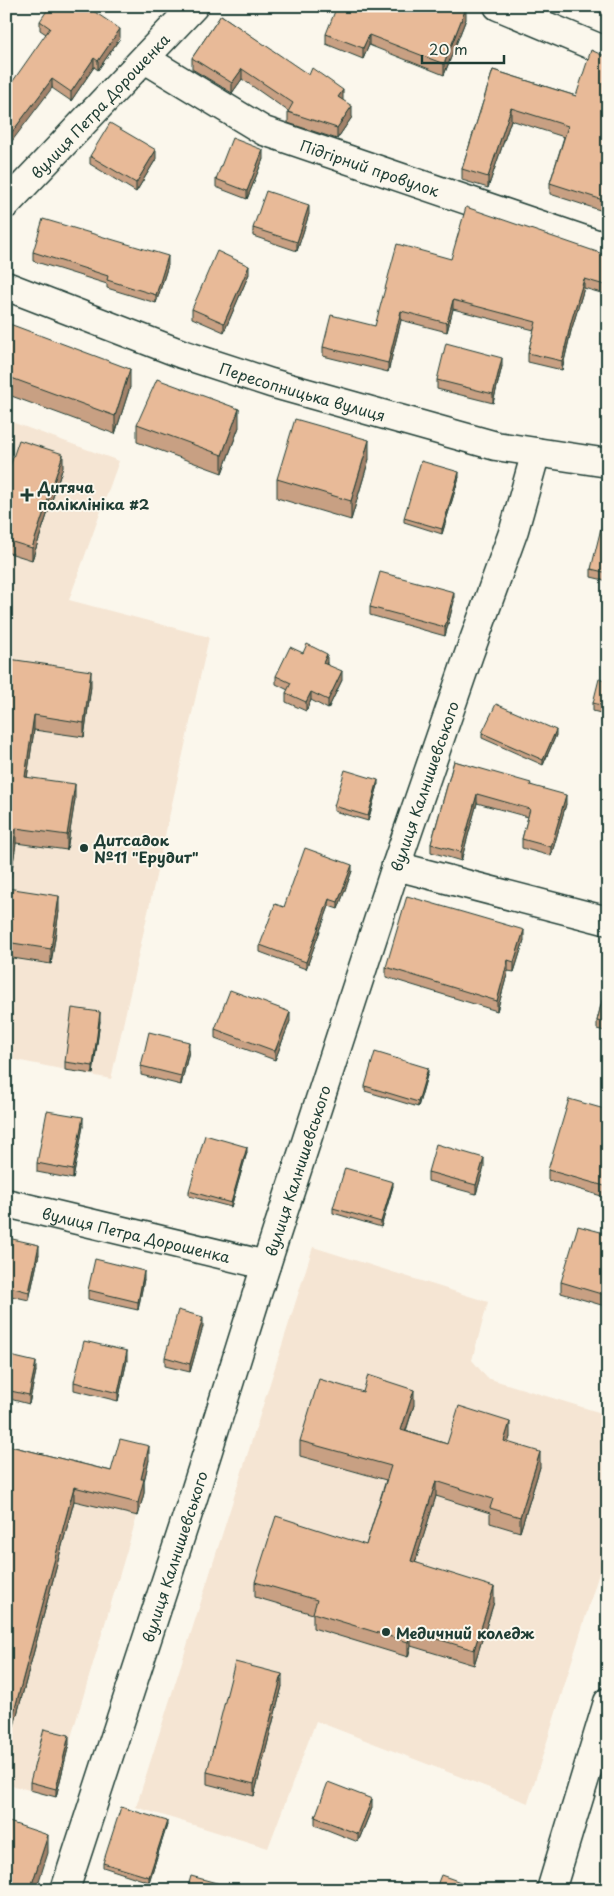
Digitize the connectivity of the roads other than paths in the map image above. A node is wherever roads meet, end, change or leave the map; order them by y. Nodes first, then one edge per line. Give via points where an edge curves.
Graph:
1 (194, 6) edge
2 (498, 6) edge
3 (608, 52) edge
4 (145, 59) junction
5 (6, 204) edge
6 (608, 248) edge
7 (6, 286) edge
8 (536, 452) junction
9 (608, 463) edge
10 (396, 866) junction
11 (608, 921) edge
12 (6, 1203) edge
13 (266, 1265) junction
14 (608, 1702) edge
15 (65, 1890) edge
16 (551, 1890) edge

1 - 4 street, вулиця Петра Дорошенка
2 - 3 street
4 - 5 street, вулиця Петра Дорошенка
4 - 6 street, Підгірний провулок via 264,131
7 - 8 street, Пересопницька вулиця via 182,354 271,383 496,446
8 - 9 street, Пересопницька вулиця
8 - 10 street, вулиця Калнишевського via 514,530
10 - 11 street
10 - 13 street, вулиця Калнишевського
12 - 13 street, вулиця Петра Дорошенка
13 - 15 street, вулиця Калнишевського
14 - 16 street

